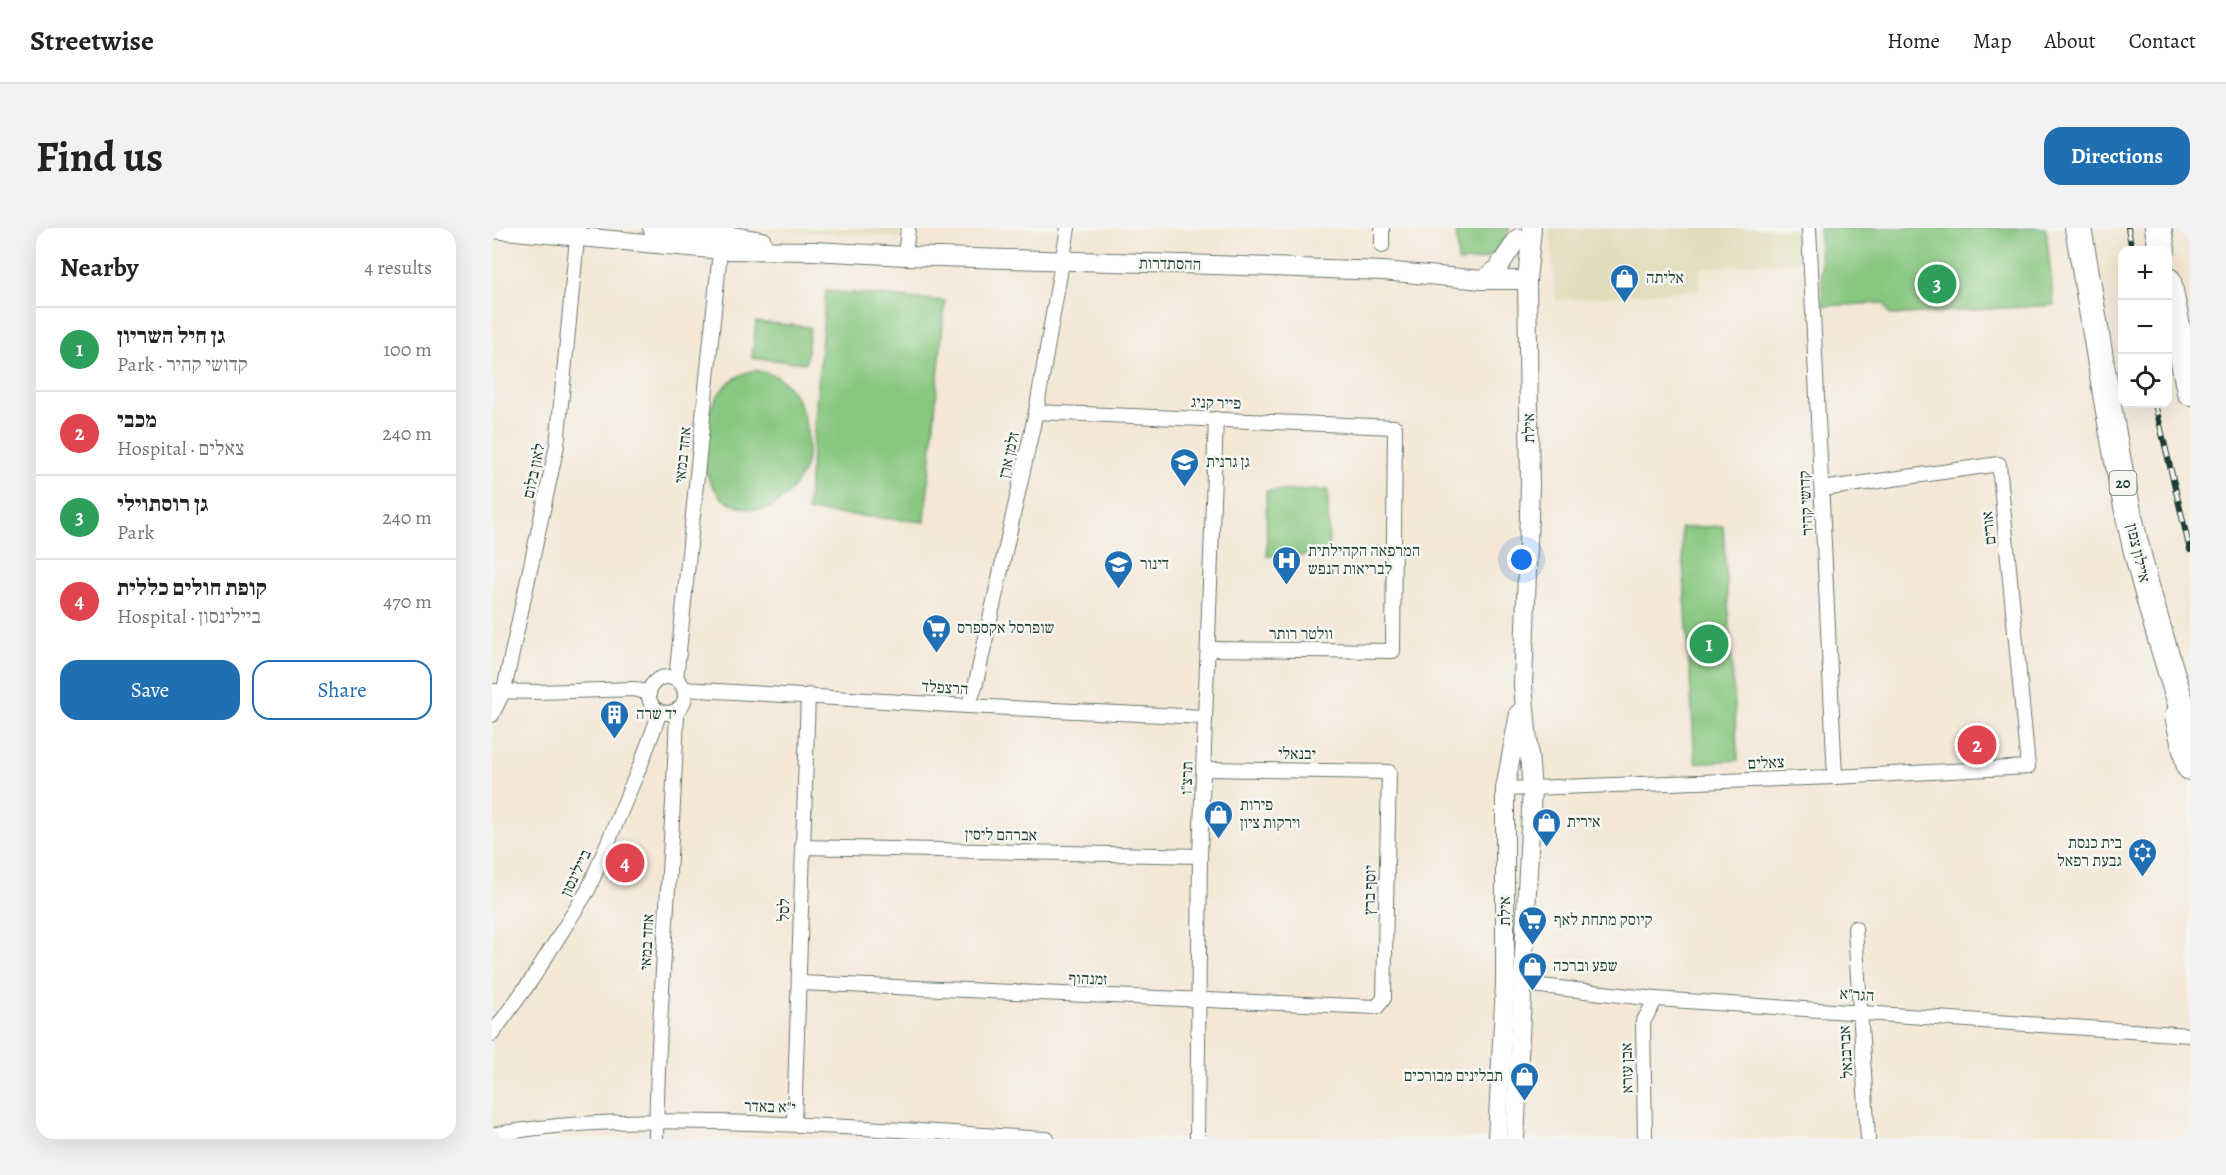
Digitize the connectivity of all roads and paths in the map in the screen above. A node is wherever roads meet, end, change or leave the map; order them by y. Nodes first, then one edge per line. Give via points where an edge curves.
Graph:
1 (652, 228) edge
2 (908, 228) edge
3 (1068, 228) edge
4 (1382, 228) edge
5 (1809, 228) edge
6 (2158, 228) edge
7 (492, 229) edge
8 (1523, 231) edge
9 (2078, 231) edge
10 (578, 233) edge
11 (721, 242) junction
12 (1382, 246) dead end
13 (2161, 246) edge
14 (905, 256) junction
15 (1063, 261) junction
16 (1483, 280) junction
17 (1527, 280) junction
18 (2172, 300) edge
19 (2190, 392) edge
20 (1036, 412) junction
21 (1216, 419) junction
22 (1822, 489) junction
23 (2156, 623) junction
24 (1208, 649) junction
25 (1393, 651) joint
26 (680, 685) junction
27 (1523, 685) junction
28 (649, 693) junction
29 (808, 695) junction
30 (495, 701) edge
31 (971, 706) junction
32 (677, 710) junction
33 (660, 712) junction
34 (1205, 717) junction
35 (2190, 732) edge
36 (2028, 767) joint
37 (2190, 767) edge
38 (1204, 769) junction
39 (1389, 772) joint
40 (1835, 777) junction
41 (1505, 789) junction
42 (1532, 789) junction
43 (802, 846) junction
44 (1200, 856) junction
45 (1855, 927) dead end
46 (1505, 965) junction
47 (799, 983) junction
48 (1523, 984) junction
49 (1656, 999) junction
50 (1198, 1000) junction
51 (1377, 1007) joint
52 (1860, 1012) junction
53 (492, 1034) edge
54 (2190, 1035) edge
55 (656, 1120) junction
56 (794, 1125) junction
57 (492, 1135) edge
58 (1510, 1138) edge
59 (656, 1139) edge
60 (1047, 1139) edge
61 (1197, 1139) edge
62 (1646, 1139) edge
63 (1868, 1139) edge

1 - 11 street, ההסתדרות
2 - 14 street
3 - 15 street, זלמן ארן
4 - 12 street
5 - 22 street, קדושי קהיר
6 - 13 highway
7 - 10 street, ההסתדרות
8 - 16 street via 1498,268
8 - 17 street, אילת
9 - 23 highway, איילון צפון / 20 via 2135,542
10 - 11 street, ההסתדרות
10 - 30 street, לאון בלום via 557,445
11 - 14 street, ההסתדרות
11 - 26 street, אחד במאי via 689,543
14 - 15 street, ההסתדרות
15 - 16 street, ההסתדרות via 1383,272
15 - 20 street, זלמן ארן
16 - 17 street, ההסתדרות
17 - 27 street, אילת via 1530,486
18 - 19 highway
20 - 21 street, פייר קניג
20 - 31 street, זלמן ארן
21 - 24 street, תרצ"ו
21 - 25 street, פייר קניג via 1395,427
22 - 36 street, אורים via 1999,464
22 - 40 street, קדושי קהיר
23 - 35 highway, איילון צפון / 20
23 - 37 highway
24 - 25 street, וולטר רותר
24 - 34 street, תרצ"ו
26 - 28 street via 670,678 659,679
26 - 29 street, הרצפלד
26 - 32 street via 684,701
27 - 41 street, אילת
27 - 42 street, אילת
28 - 30 street via 634,689 538,693
28 - 33 street via 651,704
29 - 31 street, הרצפלד
29 - 43 street, לסל
31 - 34 street, הרצפלד
32 - 33 street
32 - 55 street, אחד במאי
33 - 53 street, ביילינסון via 588,890 532,980
34 - 38 street, תרצ"ו
36 - 40 street, צאלים
38 - 39 street, יבנאלי
38 - 44 street, תרצ"ו
39 - 51 street, יוסף ברץ via 1384,998
40 - 42 street, צאלים
41 - 42 street, צאלים
41 - 46 street, אילת
42 - 48 street, אילת
43 - 44 street, אברהם ליסין
43 - 47 street, לסל
44 - 50 street, תרצ"ו
45 - 52 street, אברבנאל
46 - 48 street
46 - 58 street, אילת
47 - 50 street, זמנהוף
47 - 56 street, לסל
48 - 49 street, הגר"א
48 - 58 street, אילת
49 - 52 street, הגר"א
49 - 62 street, אבן עזרא via 1643,1022
50 - 51 street, זמנהוף
50 - 61 street, תרצ"ו
52 - 54 street, הגר"א
52 - 63 street, אברבנאל
55 - 56 street, י"א באדר
55 - 57 street, י"א באדר via 534,1128
55 - 59 street, אחד במאי
56 - 60 street, י"א באדר

